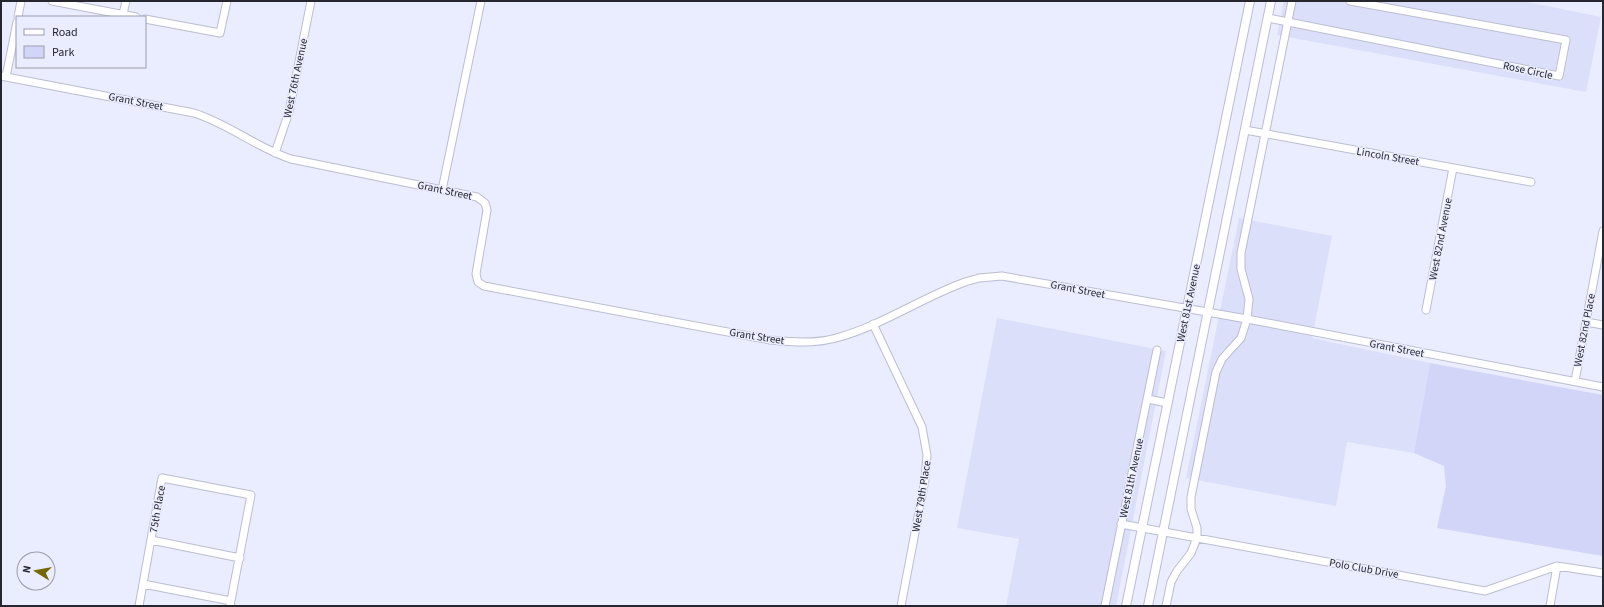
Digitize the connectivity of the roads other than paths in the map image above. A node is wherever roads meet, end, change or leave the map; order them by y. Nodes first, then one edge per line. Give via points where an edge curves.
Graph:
1 (21, 1) edge
2 (52, 1) edge
3 (126, 1) edge
4 (227, 1) edge
5 (311, 1) edge
6 (481, 1) edge
7 (1250, 1) edge
8 (1272, 1) edge
9 (1292, 1) edge
10 (1350, 1) edge
11 (123, 14) junction
12 (18, 16) edge
13 (132, 16) edge
14 (1268, 18) junction
15 (146, 19) edge
16 (1288, 22) junction
17 (16, 26) edge
18 (3, 76) edge
19 (1245, 130) junction
20 (1265, 134) junction
21 (275, 153) junction
22 (1453, 168) junction
23 (1531, 182) dead end
24 (442, 190) junction
25 (1603, 231) edge
26 (1187, 309) junction
27 (1426, 310) dead end
28 (1208, 312) junction
29 (1247, 319) junction
30 (1586, 322) junction
31 (873, 324) junction
32 (1603, 325) edge
33 (1157, 350) dead end
34 (1574, 381) junction
35 (1603, 387) edge
36 (1147, 399) junction
37 (1168, 403) junction
38 (1121, 524) junction
39 (1142, 528) junction
40 (1164, 532) junction
41 (1197, 538) junction
42 (151, 540) junction
43 (240, 558) junction
44 (1557, 566) junction
45 (1603, 573) edge
46 (143, 584) junction
47 (231, 603) edge
48 (139, 606) edge
49 (901, 606) edge
50 (1105, 606) edge
51 (1126, 606) edge
52 (1148, 606) edge
53 (1166, 606) edge
54 (1550, 606) edge

1 - 12 street
2 - 11 street
3 - 11 street
4 - 15 street via 220,33
5 - 21 street, West 76th Avenue via 289,112
6 - 24 street
7 - 26 main road, West 81st Avenue
8 - 14 main road, West 81st Avenue
9 - 16 street
10 - 16 street, Rose Circle via 1566,40 1559,76
11 - 13 street
14 - 16 street, Rose Circle
14 - 19 main road, West 81st Avenue
16 - 20 street
17 - 18 street
18 - 21 street, Grant Street via 194,113 220,122
19 - 20 street, Lincoln Street
19 - 28 main road, West 81st Avenue
20 - 22 street, Lincoln Street
20 - 29 street via 1240,258 1249,299
21 - 24 street, Grant Street via 291,159
22 - 23 street, Lincoln Street
22 - 27 street, West 82nd Avenue
24 - 31 street, Grant Street via 477,197 486,206 487,216 476,274 478,282 484,286 770,340 802,343 836,338
25 - 30 street, West 82nd Place
26 - 28 street, Grant Street
26 - 31 street, Grant Street via 1018,278 993,276 957,284
26 - 37 main road, West 81st Avenue
28 - 29 street, Grant Street
28 - 40 main road, West 81st Avenue
29 - 34 street, Grant Street
29 - 41 street via 1241,338 1222,359 1216,372 1191,497
30 - 32 street
30 - 34 street, West 82nd Place
31 - 49 street, West 79th Place via 922,427 927,455 925,480
33 - 36 street, West 81th Avenue
34 - 35 street, Grant Street
36 - 37 street
36 - 38 street, West 81th Avenue
37 - 39 main road, West 81st Avenue
38 - 39 street, Polo Club Drive
38 - 50 street, West 81th Avenue
39 - 40 street, Polo Club Drive
39 - 51 main road, West 81st Avenue
40 - 41 street, Polo Club Drive
40 - 52 main road, West 81st Avenue
41 - 44 street, Polo Club Drive via 1485,591
41 - 53 street via 1191,553 1171,582
42 - 43 street
42 - 43 street, 75th Place via 162,478 251,496
42 - 46 street, 75th Place
43 - 47 street
44 - 45 street, Polo Club Drive
44 - 54 street
46 - 47 street
46 - 48 street, 75th Place

